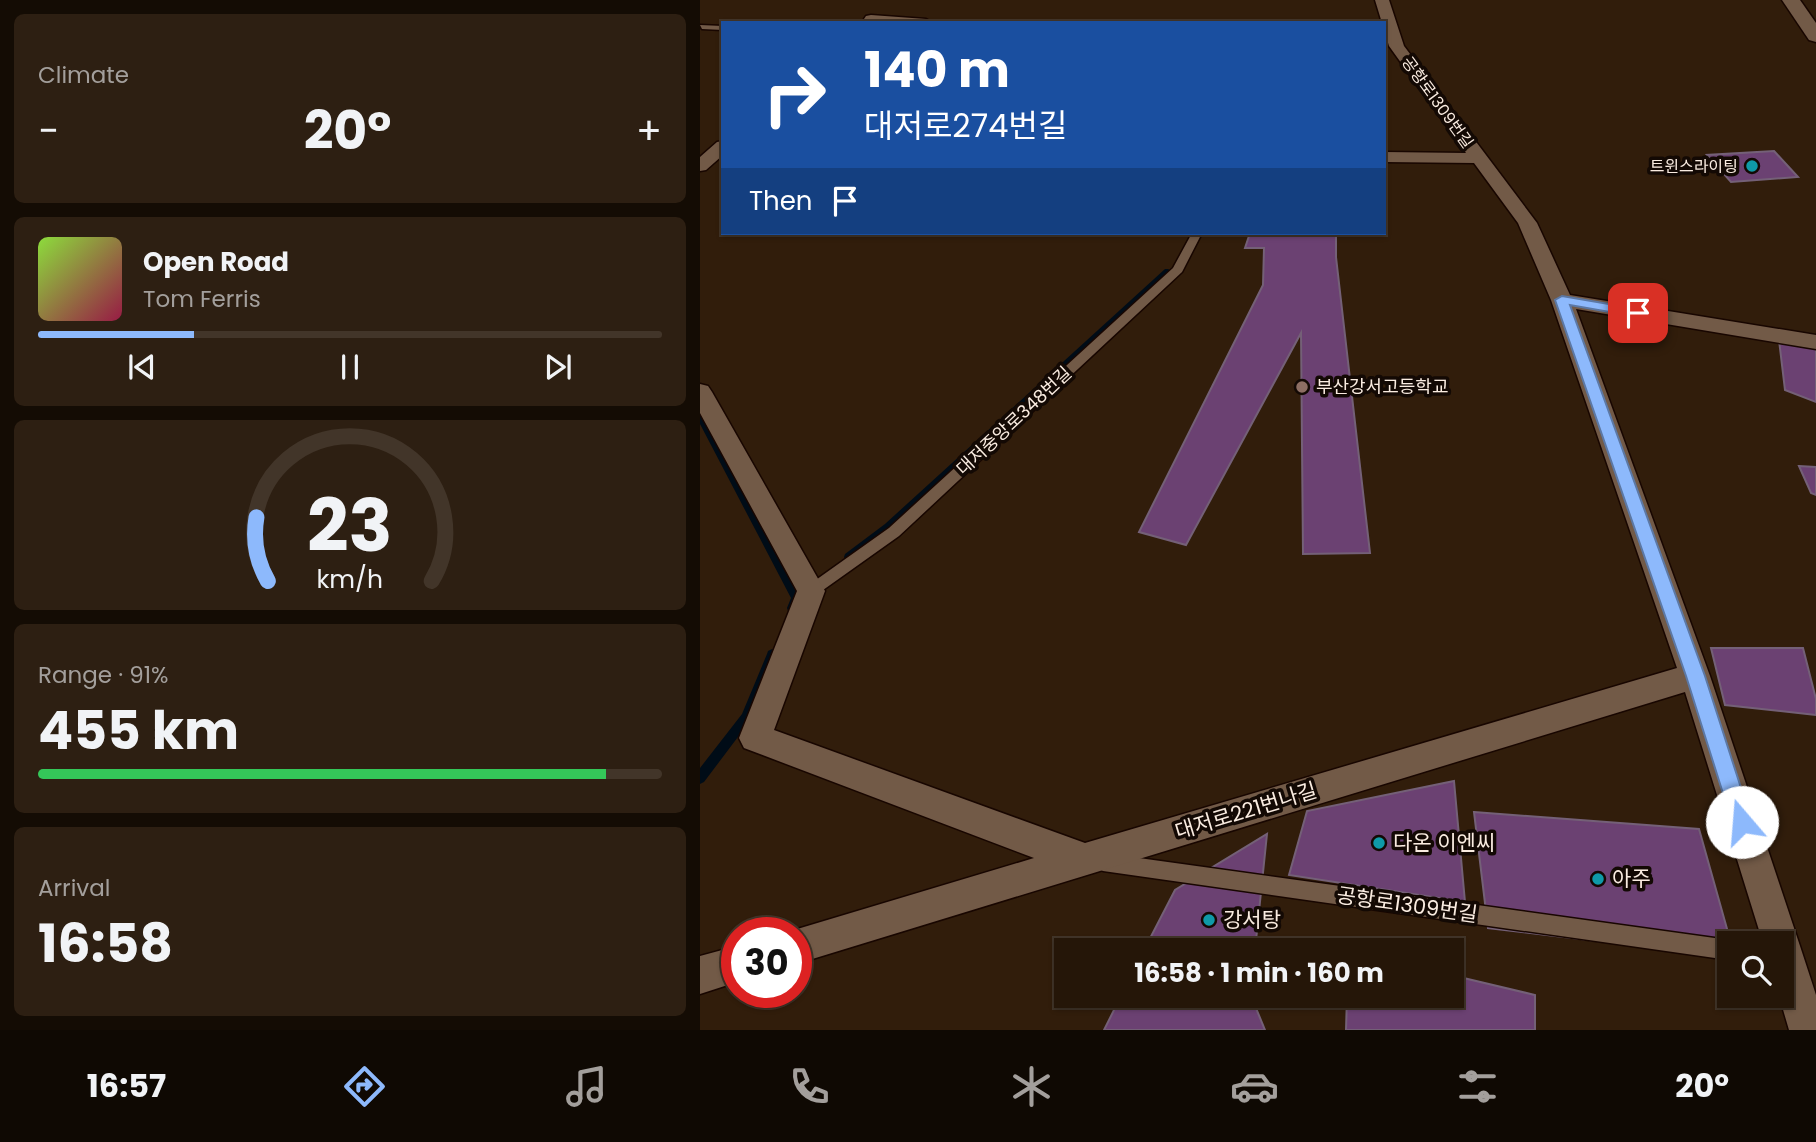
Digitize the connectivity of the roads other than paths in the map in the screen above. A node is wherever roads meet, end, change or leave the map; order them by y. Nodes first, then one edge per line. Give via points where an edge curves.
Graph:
1 (1382, 0) edge
2 (1791, 0) edge
3 (873, 17) edge
4 (908, 21) edge
5 (702, 27) dead end
6 (721, 28) edge
7 (1816, 36) edge
8 (1391, 46) edge
9 (721, 148) edge
10 (1386, 157) edge
11 (1480, 158) junction
12 (700, 166) edge
13 (1196, 235) edge
14 (1562, 300) junction
15 (1816, 342) edge
16 (700, 391) edge
17 (811, 591) junction
18 (1695, 676) junction
19 (1085, 860) junction
20 (1776, 931) edge
21 (812, 941) edge
22 (1717, 948) edge
23 (721, 969) edge
24 (700, 975) edge
25 (1794, 987) edge
26 (1808, 1030) edge

1 - 8 street, 공항로1309번길
2 - 7 street
3 - 4 street
5 - 6 lane
8 - 11 street, 공항로1309번길
9 - 12 street
10 - 11 street, 공항로1309번길
11 - 14 street, 공항로1309번길 via 1527,223
13 - 17 lane, 대저중앙로348번길 via 1168,280 894,533
14 - 15 street
14 - 18 street, 공항로1309번길
16 - 17 street
17 - 19 street via 755,738
18 - 19 street, 대저로221번나길
18 - 20 street, 공항로1309번길
19 - 21 street, 대저로221번나길
19 - 22 lane, 공항로1309번길
23 - 24 street
25 - 26 street, 공항로1309번길

